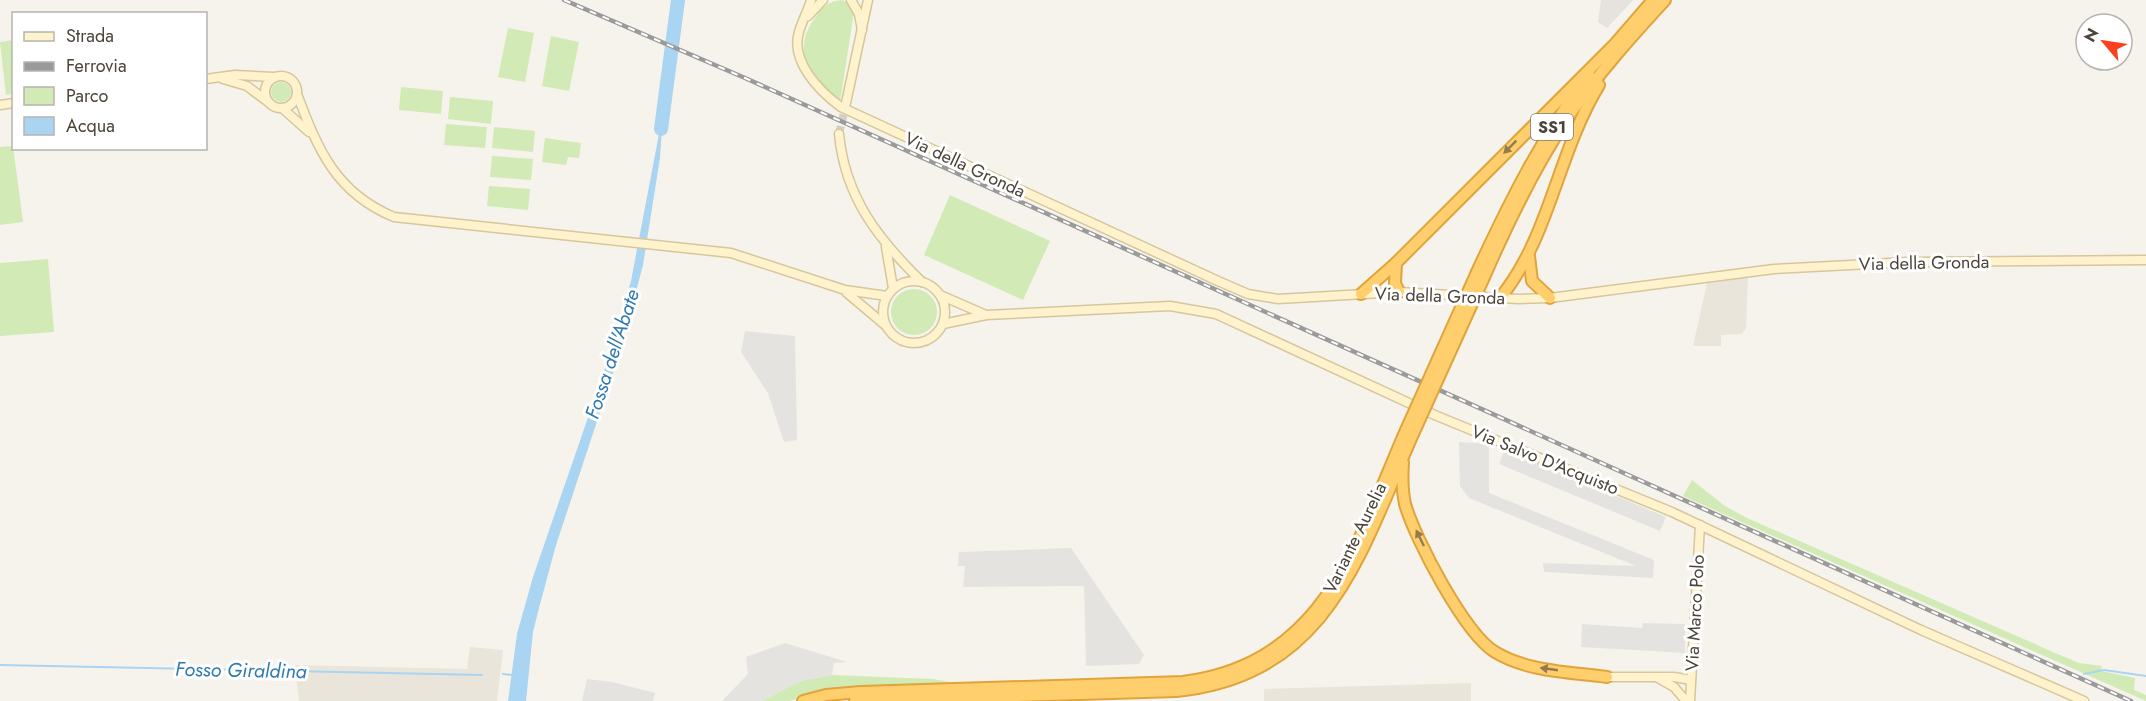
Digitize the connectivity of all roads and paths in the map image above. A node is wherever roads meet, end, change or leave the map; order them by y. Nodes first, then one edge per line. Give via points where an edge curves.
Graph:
1 (811, 0) edge
2 (823, 0) edge
3 (851, 0) edge
4 (868, 0) edge
5 (1653, 0) edge
6 (1665, 0) edge
7 (803, 21) junction
8 (862, 30) junction
9 (1625, 45) junction
10 (1612, 48) junction
11 (273, 77) junction
12 (216, 78) junction
13 (207, 79) edge
14 (297, 94) junction
15 (267, 101) junction
16 (846, 103) tunnel mouth
17 (282, 108) junction
18 (839, 134) tunnel mouth
19 (312, 135) junction
20 (886, 247) junction
21 (1529, 255) junction
22 (2146, 260) edge
23 (1396, 263) junction
24 (1481, 274) junction
25 (922, 282) junction
26 (845, 290) junction
27 (1399, 291) junction
28 (890, 292) junction
29 (940, 294) junction
30 (1361, 294) junction
31 (1500, 298) junction
32 (1550, 298) junction
33 (986, 315) junction
34 (943, 324) junction
35 (886, 325) junction
36 (1410, 432) junction
37 (1404, 457) junction
38 (1379, 502) junction
39 (1700, 525) junction
40 (1365, 532) junction
41 (1692, 655) junction
42 (1607, 677) joint
43 (1671, 681) junction
44 (1691, 684) junction
45 (803, 701) edge
46 (855, 701) edge
47 (1688, 701) edge
48 (2085, 701) edge

1 - 7 street, Via della Gronda
2 - 7 street
3 - 8 street
4 - 8 street
5 - 10 highway, Variante Aurelia / SS1
6 - 9 highway, Variante Aurelia / SS1
7 - 30 street, Via della Gronda via 797,41 801,61 831,100 853,114 1248,294 1278,299
8 - 16 street
9 - 21 highway via 1572,136
9 - 24 highway, Variante Aurelia / SS1 via 1576,106 1544,156
10 -> 23 highway
10 - 24 highway, Variante Aurelia / SS1 via 1575,94 1521,178
11 - 12 street
11 - 14 street via 290,78
11 - 15 street via 264,90
12 - 13 street
12 - 15 street via 247,86
14 - 17 street via 292,104
14 - 19 street
15 - 17 street
17 - 19 street
18 - 20 street via 847,179
19 - 26 street via 331,168 357,198 394,217 746,257
20 - 25 street
20 - 28 street
21 - 31 highway
21 - 32 highway via 1532,281
22 - 32 street, Via della Gronda via 1908,262 1774,269
23 - 27 highway via 1394,279
23 - 30 highway
24 - 36 highway, Variante Aurelia / SS1, bridge
25 - 28 street via 902,283
25 - 29 street
26 - 28 street
26 - 35 street
27 - 30 street, Via della Gronda
27 - 31 street, Via della Gronda
28 - 35 street via 883,315
29 - 33 street, Via Salvo D'Acquisto
29 - 34 street via 945,309
31 - 32 street, Via della Gronda
33 - 34 street, Via Salvo D'Acquisto
33 - 39 street, Via Salvo D'Acquisto via 1170,306 1216,314 1437,416
34 - 35 street via 932,337 914,343 898,339
36 - 37 highway, Variante Aurelia / SS1
36 - 38 highway, Variante Aurelia / SS1
37 - 38 highway, Variante Aurelia / SS1
42 -> 37 highway via 1525,665 1495,652 1480,640 1460,612 1411,520 1403,495
38 - 40 highway, Variante Aurelia / SS1
39 - 41 street, Via Marco Polo
39 - 48 street, Via Salvo D'Acquisto via 1921,630
40 - 45 highway, Variante Aurelia / SS1 via 1334,588 1305,624 1265,655 1227,673 1166,683 860,692
40 - 46 highway, Variante Aurelia / SS1 via 1348,580 1317,622 1278,656 1234,679 1176,691
41 - 43 street
41 - 44 street, Via Marco Polo
42 - 43 street
43 - 44 street
43 - 47 street
44 - 47 street, Via Marco Polo

